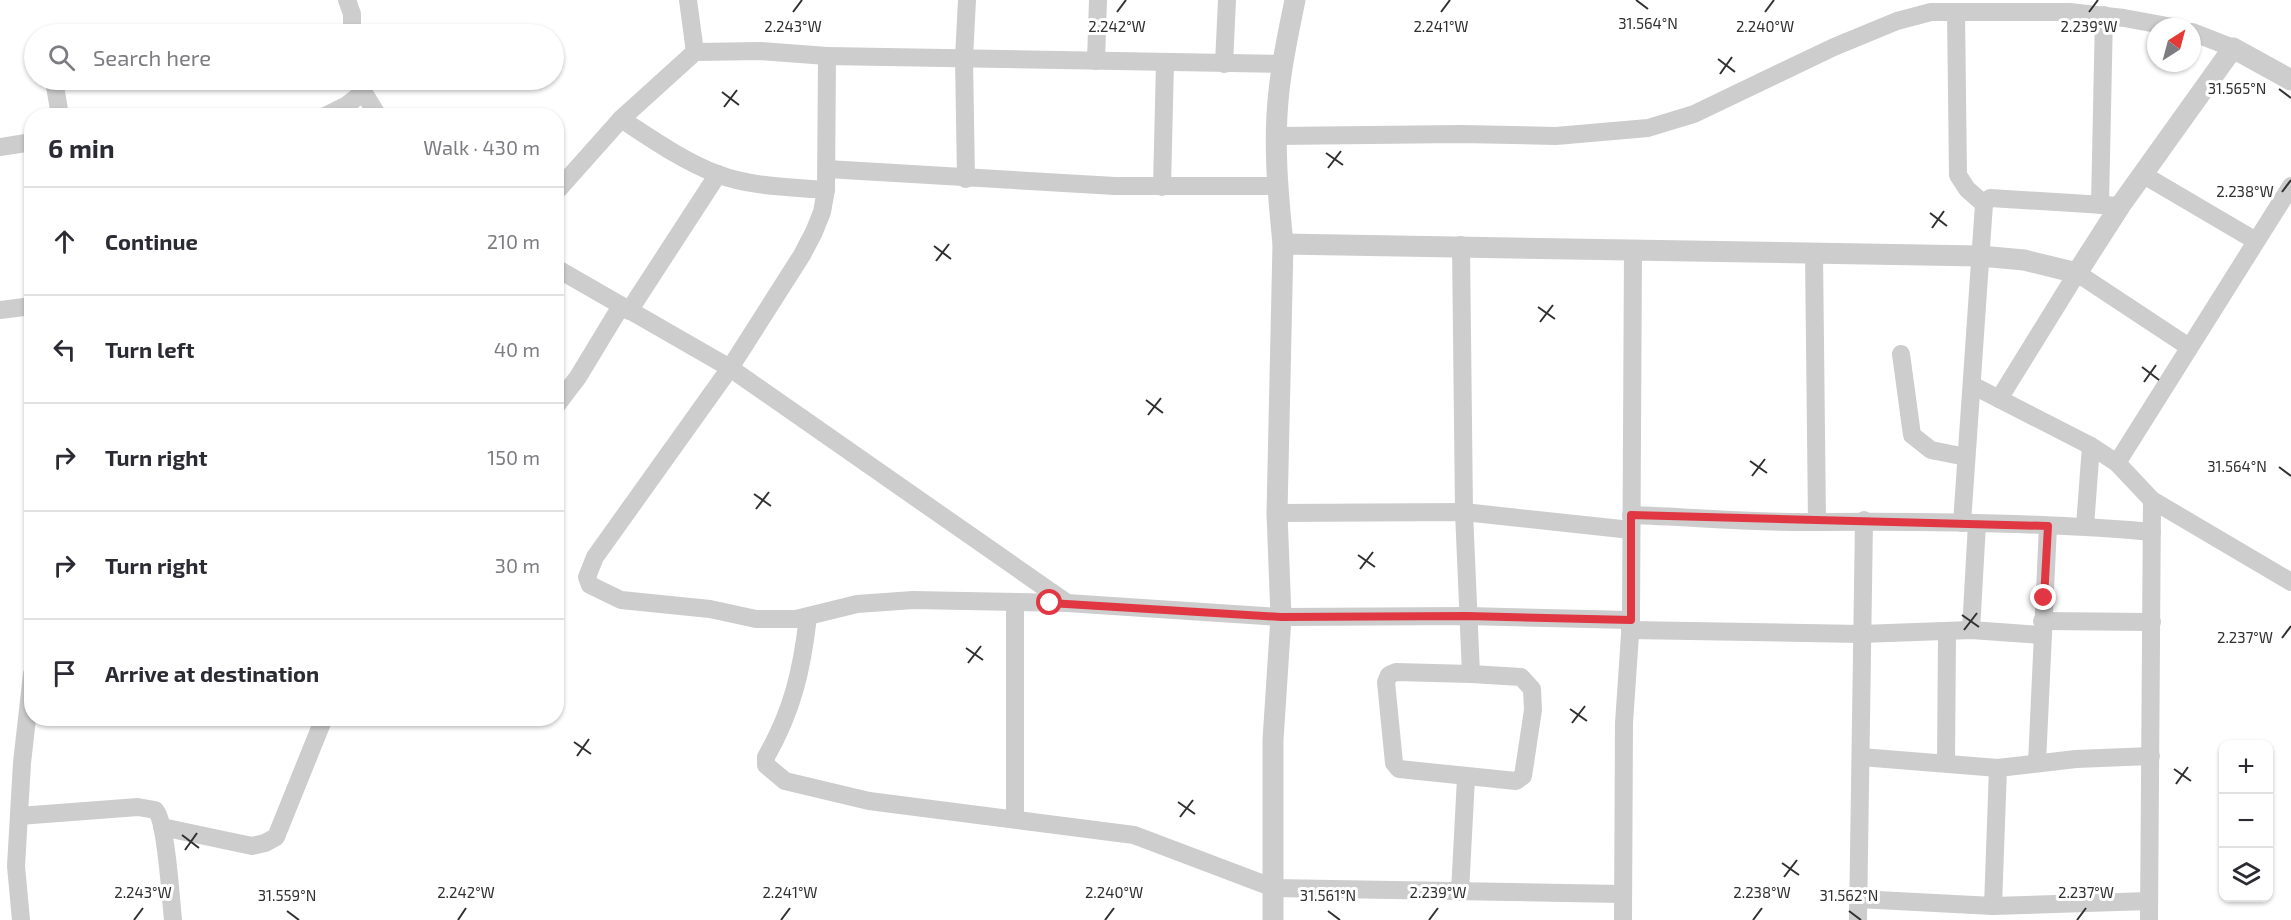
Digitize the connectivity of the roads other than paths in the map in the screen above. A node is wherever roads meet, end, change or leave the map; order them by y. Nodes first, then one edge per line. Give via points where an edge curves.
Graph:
1 (347, 0) edge
2 (688, 0) edge
3 (968, 0) edge
4 (1098, 0) edge
5 (1227, 0) edge
6 (1295, 0) edge
7 (1956, 12) junction
8 (2104, 15) junction
9 (2147, 22) edge
10 (352, 24) edge
11 (2201, 36) edge
12 (2233, 48) junction
13 (695, 52) junction
14 (827, 56) junction
15 (964, 58) junction
16 (1096, 61) junction
17 (1165, 62) junction
18 (1224, 63) junction
19 (1283, 64) junction
20 (2291, 80) edge
21 (56, 90) edge
22 (356, 90) edge
23 (362, 90) edge
24 (59, 108) edge
25 (341, 108) edge
26 (373, 108) edge
27 (621, 119) junction
28 (1276, 136) junction
29 (24, 143) edge
30 (0, 147) edge
31 (826, 169) junction
32 (717, 174) junction
33 (2142, 174) junction
34 (966, 179) junction
35 (564, 183) edge
36 (1277, 186) junction
37 (2291, 186) edge
38 (1162, 187) junction
39 (826, 190) junction
40 (1984, 204) junction
41 (2110, 206) junction
42 (2256, 241) junction
43 (1283, 244) junction
44 (1461, 245) junction
45 (1633, 249) junction
46 (1814, 253) junction
47 (1980, 256) junction
48 (564, 273) edge
49 (2077, 273) junction
50 (24, 307) edge
51 (625, 309) junction
52 (0, 310) edge
53 (2189, 347) junction
54 (1901, 354) dead end
55 (730, 368) junction
56 (1972, 385) junction
57 (564, 395) edge
58 (1999, 399) junction
59 (2091, 446) junction
60 (1966, 457) junction
61 (2117, 463) junction
62 (2152, 500) junction
63 (1464, 512) junction
64 (1277, 513) junction
65 (1864, 520) junction
66 (1817, 522) junction
67 (1631, 523) junction
68 (1969, 523) junction
69 (2048, 526) junction
70 (2085, 526) junction
71 (2152, 532) junction
72 (2291, 582) edge
73 (1015, 603) junction
74 (1067, 603) junction
75 (1467, 616) junction
76 (808, 617) junction
77 (1281, 617) junction
78 (2152, 622) junction
79 (1631, 625) junction
80 (2042, 628) junction
81 (1971, 630) junction
82 (1947, 633) junction
83 (1861, 634) junction
84 (1471, 674) junction
85 (27, 726) edge
86 (321, 726) edge
87 (2151, 756) junction
88 (1861, 757) junction
89 (1946, 763) junction
90 (2037, 763) junction
91 (1998, 768) junction
92 (1466, 778) junction
93 (19, 816) junction
94 (1016, 819) junction
95 (162, 827) junction
96 (1274, 888) junction
97 (1460, 892) junction
98 (1622, 894) junction
99 (1858, 899) junction
100 (2150, 901) junction
101 (1993, 906) junction
102 (1954, 912) edge
103 (21, 920) edge
104 (173, 920) edge
105 (1273, 920) edge
106 (1623, 920) edge
107 (1858, 920) edge
108 (2149, 920) edge

1 - 10 street
2 - 13 street
3 - 15 street
4 - 16 street
5 - 18 street
6 - 19 street
7 - 8 street
7 - 28 street via 1931,12 1897,21 1694,114 1648,128 1556,136
7 - 40 street via 1958,175
8 - 9 street
8 - 41 street
11 - 12 street
12 - 20 street
12 - 33 street
13 - 14 street
13 - 27 street
14 - 15 street
14 - 31 street
15 - 16 street
15 - 34 street
16 - 17 street
17 - 18 street
17 - 38 street
18 - 19 street
19 - 28 street
21 - 24 street
22 - 25 street
23 - 26 street
27 - 32 street
27 - 35 street
28 - 36 street
29 - 30 street
31 - 34 street
31 - 39 street
32 - 39 street via 744,181
32 - 51 street
33 - 41 street
33 - 42 street
34 - 38 street
36 - 38 street
36 - 43 street
37 - 42 street
39 - 55 street via 822,212 802,255
40 - 41 street via 1990,198
40 - 47 street
41 - 49 street
42 - 53 street
43 - 44 street
43 - 64 street
44 - 45 street
44 - 63 street
45 - 46 street
45 - 67 street
46 - 47 street
46 - 66 street
47 - 49 street
47 - 56 street
48 - 51 street
49 - 53 street
49 - 58 street
50 - 52 street
51 - 55 street
51 - 57 street
53 - 61 street
54 - 60 street via 1912,435 1931,450
55 - 74 street
55 - 76 street via 630,505 595,557 587,577 590,585 621,600 691,606 756,620
56 - 58 street
56 - 60 street
58 - 59 street
59 - 61 street
59 - 70 street
60 - 68 street
61 - 62 street
62 - 71 street
62 - 72 street
63 - 64 street
63 - 67 street
63 - 75 street
64 - 77 street
65 - 66 street
65 - 68 street
65 - 83 street
66 - 67 street
67 - 79 street
68 - 69 street
68 - 81 street
69 - 70 street
69 - 80 street
70 - 71 street
71 - 78 street
73 - 74 street
73 - 76 street via 913,600 857,604
73 - 94 street
74 - 77 street
75 - 77 street
75 - 79 street
75 - 84 street
76 - 94 street via 792,705 766,757 766,765 774,774 785,781 869,801
77 - 96 street via 1273,740
78 - 80 street
78 - 87 street
79 - 83 street
79 - 98 street via 1624,723
80 - 81 street
80 - 90 street
81 - 82 street
82 - 83 street
82 - 89 street
83 - 88 street
84 - 92 street via 1521,677 1533,689 1533,710 1523,776 1516,781
84 - 92 street via 1395,672 1386,682 1394,763 1407,771
85 - 93 street
86 - 95 street via 276,837 252,846
87 - 90 street
87 - 100 street
88 - 89 street
88 - 99 street
89 - 91 street
90 - 91 street
91 - 101 street
92 - 97 street
93 - 95 street via 144,807 158,813
93 - 103 street via 16,866
94 - 96 street via 1134,835
95 - 104 street
96 - 97 street
96 - 105 street
97 - 98 street
98 - 106 street
99 - 102 street
99 - 107 street
100 - 101 street
100 - 108 street
101 - 102 street

